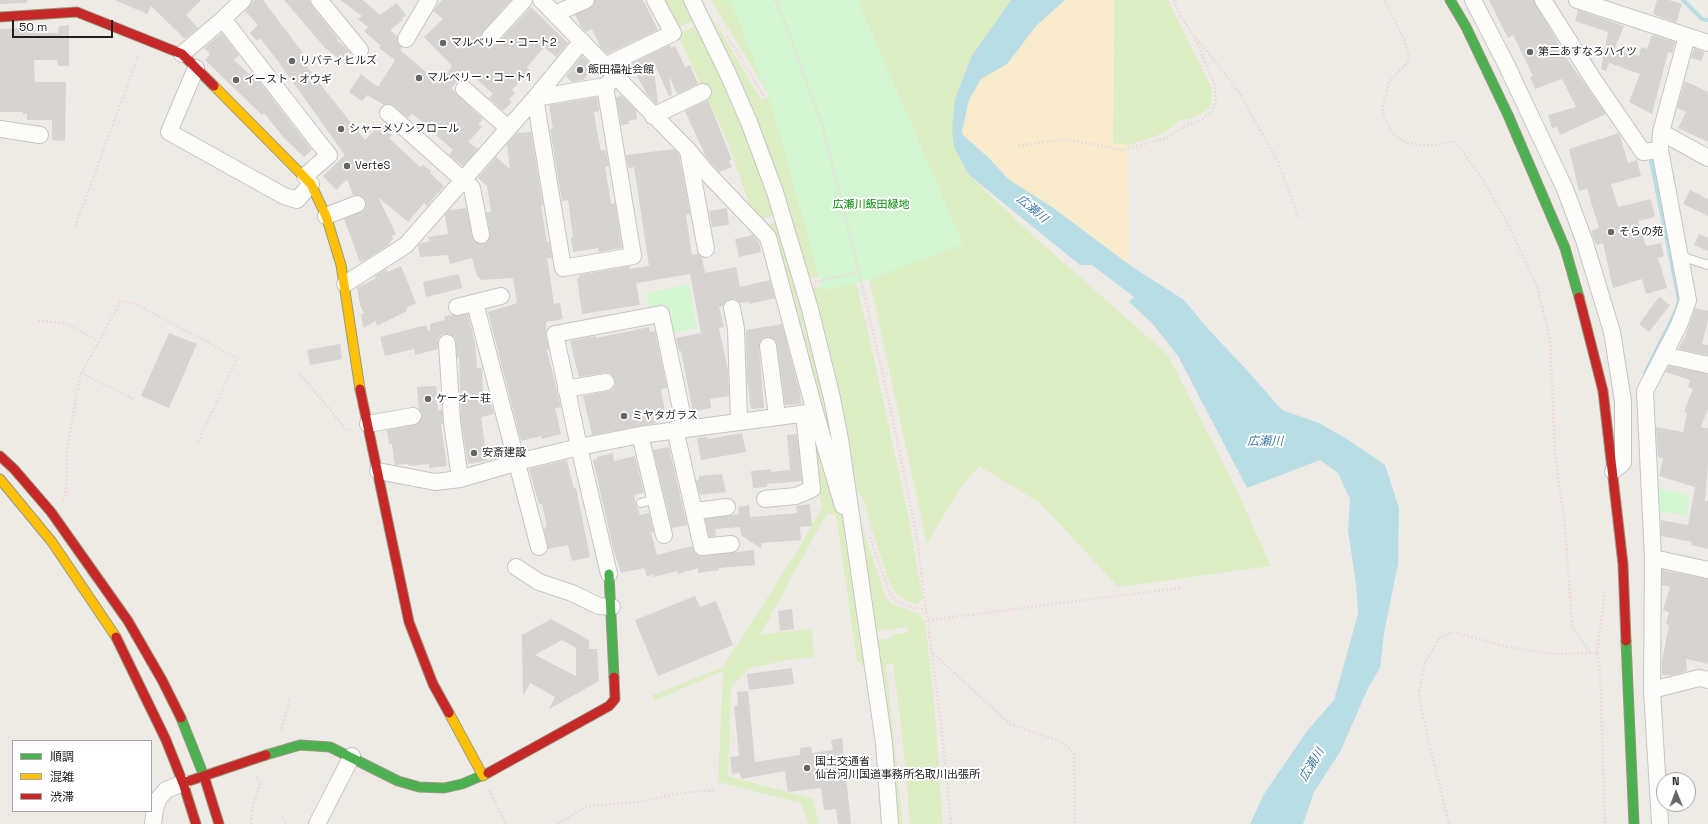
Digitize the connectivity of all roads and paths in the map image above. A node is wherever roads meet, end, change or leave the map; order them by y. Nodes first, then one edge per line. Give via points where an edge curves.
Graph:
1 (242, 0) edge
2 (319, 0) edge
3 (429, 0) edge
4 (524, 0) edge
5 (541, 0) edge
6 (586, 0) edge
7 (655, 0) edge
8 (692, 0) edge
9 (775, 0) edge
10 (1174, 0) edge
11 (1384, 0) edge
12 (1450, 0) edge
13 (1473, 0) edge
14 (1544, 0) edge
15 (1577, 0) edge
16 (78, 6) edge
17 (555, 14) junction
18 (0, 17) edge
19 (223, 19) junction
20 (723, 30) dead end
21 (1193, 34) junction
22 (1687, 36) junction
23 (490, 37) dead end
24 (406, 39) dead end
25 (582, 41) junction
26 (1708, 43) edge
27 (142, 47) dead end
28 (360, 50) dead end
29 (182, 54) junction
30 (196, 68) junction
31 (612, 71) junction
32 (605, 86) junction
33 (464, 89) dead end
34 (703, 92) dead end
35 (535, 98) junction
36 (765, 98) dead end
37 (388, 114) dead end
38 (653, 116) junction
39 (508, 128) junction
40 (0, 129) edge
41 (1661, 132) junction
42 (40, 135) dead end
43 (1018, 146) dead end
44 (688, 150) junction
45 (1653, 151) junction
46 (1708, 158) edge
47 (308, 180) junction
48 (464, 180) junction
49 (357, 204) dead end
50 (326, 216) junction
51 (1299, 219) dead end
52 (75, 227) dead end
53 (481, 236) dead end
54 (706, 249) dead end
55 (1680, 256) junction
56 (1708, 265) edge
57 (860, 272) junction
58 (821, 281) dead end
59 (345, 284) junction
60 (501, 296) dead end
61 (475, 303) junction
62 (457, 307) dead end
63 (732, 308) dead end
64 (38, 321) dead end
65 (98, 340) junction
66 (447, 343) dead end
67 (768, 346) dead end
68 (1663, 355) junction
69 (1708, 365) edge
70 (81, 373) junction
71 (299, 373) dead end
72 (606, 382) dead end
73 (566, 389) junction
74 (134, 399) dead end
75 (810, 413) junction
76 (413, 416) dead end
77 (777, 416) junction
78 (739, 421) junction
79 (368, 424) junction
80 (680, 428) junction
81 (353, 429) dead end
82 (640, 435) junction
83 (198, 442) dead end
84 (579, 447) junction
85 (0, 456) edge
86 (518, 462) junction
87 (378, 471) junction
88 (1613, 471) junction
89 (0, 479) edge
90 (460, 479) junction
91 (765, 499) dead end
92 (62, 501) dead end
93 (727, 507) dead end
94 (850, 508) junction
95 (695, 511) junction
96 (868, 531) dead end
97 (664, 535) dead end
98 (731, 544) dead end
99 (539, 547) dead end
100 (1653, 558) junction
101 (516, 567) dead end
102 (1708, 570) edge
103 (609, 574) joint
104 (1180, 588) dead end
105 (1606, 591) dead end
106 (612, 607) junction
107 (927, 609) junction
108 (928, 620) junction
109 (932, 653) junction
110 (1596, 653) junction
111 (1591, 654) junction
112 (1708, 680) edge
113 (1652, 690) junction
114 (290, 699) dead end
115 (287, 738) dead end
116 (352, 756) junction
117 (255, 773) dead end
118 (204, 776) junction
119 (483, 776) junction
120 (183, 783) junction
121 (716, 790) dead end
122 (282, 817) dead end
123 (153, 824) edge
124 (196, 824) edge
125 (219, 824) edge
126 (251, 824) edge
127 (287, 824) edge
128 (317, 824) edge
129 (506, 824) edge
130 (558, 824) edge
131 (890, 824) edge
132 (951, 824) edge
133 (1075, 824) edge
134 (1449, 824) edge
135 (1605, 824) edge
136 (1634, 824) edge
137 (1660, 824) edge

1 - 19 street
2 - 28 street
3 - 24 street
4 - 23 street
5 - 17 street
6 - 17 street
7 - 31 street via 673,33
8 - 94 street via 734,87 775,192 810,309 832,398
9 - 57 path via 822,124
10 - 21 path via 1180,16
11 - 111 path via 1404,39 1410,60 1388,82 1382,111 1388,125 1393,134 1405,142 1428,145 1454,141 1483,179 1510,228 1537,287 1550,338 1555,452 1572,626
12 - 88 main road via 1466,27 1508,115 1565,248 1589,330 1603,391
13 - 88 street via 1565,189 1584,240 1612,332 1623,401 1623,463
14 - 45 street via 1593,80
15 - 22 street
16 - 18 main road
16 - 29 main road
17 - 25 street
19 - 29 street
19 - 47 street via 329,154
20 - 36 path
21 - 43 path via 1214,83 1216,99 1212,112 1201,120 1186,125 1167,138 1122,150 1065,139
21 - 51 path via 1237,89 1278,162
22 - 26 street
22 - 41 street
25 - 31 street
25 - 35 street
27 - 52 path
29 - 30 main road
30 - 47 main road
30 - 47 street via 169,132 284,196 297,200
31 - 32 street
31 - 38 street
32 - 35 street
32 - 35 street via 634,256 563,268
33 - 39 street
34 - 38 street
35 - 39 street
37 - 48 street
38 - 44 street
39 - 48 street
40 - 42 street
41 - 45 street
41 - 46 street
44 - 54 street
44 - 75 street via 768,237
45 - 55 street
47 - 50 main road
48 - 53 street via 472,188
48 - 59 street via 406,245
49 - 50 street
50 - 59 main road via 340,258
55 - 56 lane
55 - 68 street via 1688,300 1679,325
57 - 58 path
57 - 107 path via 917,539
59 - 79 main road via 358,378
60 - 61 street
61 - 62 street
61 - 86 street
63 - 78 street via 736,329
64 - 65 path via 64,323
65 - 70 path
65 - 83 path via 119,304 126,301 236,358
66 - 90 street via 452,422
67 - 77 street
68 - 69 street
68 - 100 street via 1645,391
70 - 74 path
70 - 92 path via 68,451 66,494
71 - 81 path via 347,430
72 - 73 street
73 - 80 street via 555,334 662,314
73 - 84 street
75 - 77 street
75 - 91 street via 812,488 796,496
75 - 94 street via 843,506
76 - 79 street
77 - 78 street
78 - 80 street
79 - 87 main road
80 - 82 street
80 - 95 street
82 - 84 street
82 - 97 street via 648,501
84 - 86 street
84 - 103 street
85 - 118 main road via 51,512 128,621 162,680
86 - 90 street
86 - 99 street
87 - 90 street via 435,482
87 - 119 main road via 403,596 415,641 433,684
88 - 136 main road via 1623,564
89 - 120 main road via 52,542 114,634 163,734
93 - 95 street
94 - 131 street via 884,743
95 - 98 street via 702,547
96 - 107 path via 890,594 896,601 914,608
100 - 102 street
100 - 113 street
101 - 106 street via 539,582 572,593 598,606
103 - 106 main road
104 - 108 path
105 - 110 path
106 - 119 main road via 615,699 609,706
107 - 108 path
108 - 109 path
109 - 132 path
109 - 133 path via 1010,724 1062,742 1074,753
110 - 111 path
110 - 135 path via 1600,671
111 - 134 path via 1556,654 1514,648 1453,632 1440,636 1426,662 1420,705
112 - 113 street via 1699,678
113 - 137 street
114 - 115 path via 281,729
116 - 118 main road via 330,747 300,745
116 - 119 main road via 398,780 419,787 444,788
116 - 128 street
117 - 126 path via 260,785 252,810
118 - 120 main road
118 - 125 main road
119 - 129 path
120 - 123 street via 166,790 159,798
120 - 124 main road
121 - 130 path via 680,793 639,802 587,806
122 - 127 path

